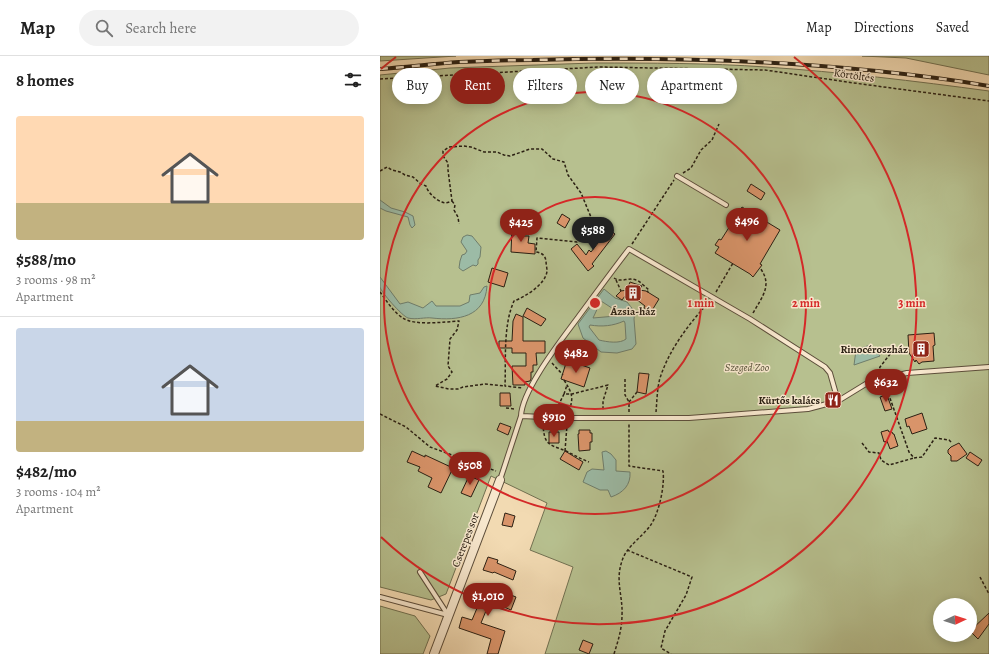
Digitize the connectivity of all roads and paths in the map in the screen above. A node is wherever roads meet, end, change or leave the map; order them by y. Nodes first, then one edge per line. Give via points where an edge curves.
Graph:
1 (380, 80) edge
2 (989, 101) edge
3 (719, 124) dead end
4 (380, 171) edge
5 (677, 176) junction
6 (452, 201) junction
7 (726, 205) dead end
8 (459, 224) dead end
9 (629, 249) junction
10 (732, 263) dead end
11 (760, 268) dead end
12 (609, 275) junction
13 (616, 280) junction
14 (621, 291) dead end
15 (380, 292) edge
16 (647, 292) dead end
17 (712, 298) junction
18 (750, 319) junction
19 (894, 349) dead end
20 (548, 359) junction
21 (989, 367) edge
22 (563, 375) dead end
23 (883, 378) junction
24 (625, 379) dead end
25 (564, 380) dead end
26 (876, 380) junction
27 (567, 385) junction
28 (505, 386) junction
29 (530, 389) junction
30 (637, 392) dead end
31 (564, 394) junction
32 (572, 394) junction
33 (629, 402) junction
34 (838, 402) junction
35 (506, 408) dead end
36 (521, 409) junction
37 (380, 414) edge
38 (521, 416) junction
39 (543, 417) junction
40 (552, 418) junction
41 (567, 418) junction
42 (603, 418) junction
43 (629, 418) junction
44 (655, 418) junction
45 (862, 443) dead end
46 (952, 443) dead end
47 (565, 451) junction
48 (914, 458) junction
49 (589, 462) dead end
50 (501, 476) junction
51 (627, 550) junction
52 (420, 572) dead end
53 (980, 577) dead end
54 (989, 594) edge
55 (380, 597) edge
56 (448, 615) junction
57 (434, 654) edge
58 (614, 654) edge
59 (671, 654) edge

1 - 2 path, Körtöltés via 599,68 765,70
3 - 5 path via 712,140 701,150 691,168
4 - 6 path via 387,167 413,177 441,202
5 - 7 lane
5 - 9 path
6 - 8 path via 456,205 454,210
6 - 28 path via 448,163 443,156 448,148 471,147 510,156 530,149 542,149 553,159 564,162 568,175 581,193 593,222 583,238 577,242 537,238 536,252 542,253 545,257 547,271 543,281 522,298 514,301 511,306 507,332
9 - 12 lane
9 - 17 lane
10 - 17 path
11 - 18 path via 765,276 766,285 764,294
12 - 13 path
12 - 20 lane
13 - 14 path
13 - 16 path via 637,280 649,290
15 - 28 path via 401,318 408,322 459,321 457,330 450,339 448,366 452,372 447,379 435,386 449,389 486,384
17 - 18 lane
17 - 44 path via 691,322 671,352 660,379
18 - 34 lane via 826,367
19 - 26 path via 880,366
20 - 22 path
20 - 29 lane
21 - 23 lane via 907,373
23 - 26 lane
23 - 48 path via 909,452
24 - 33 path via 625,395
25 - 27 path
26 - 34 lane via 868,382
27 - 31 path
27 - 32 path
28 - 29 path
29 - 36 lane
30 - 33 path
31 - 32 path
31 - 40 path
32 - 41 path
32 - 42 path via 608,385 603,400
33 - 43 path
34 - 44 lane via 808,409 690,418
35 - 36 path
36 - 38 lane
37 - 50 path via 406,427 430,447
38 - 39 lane
38 - 50 lane
39 - 40 lane
39 - 47 path via 544,434 548,443
40 - 41 lane
41 - 42 lane
41 - 47 path
42 - 43 lane
43 - 44 lane
43 - 51 path via 629,466 663,471 664,479 657,511 650,526
45 - 48 path via 869,452 879,453 881,460 889,465
46 - 48 path via 949,440 935,438 922,457
47 - 49 path
50 - 56 street, Cserepes sor
51 - 58 path via 618,576 622,614 621,631
51 - 59 path via 692,577 686,595 665,631 661,648
52 - 56 lane
53 - 54 path
55 - 56 lane
56 - 57 street, Cserepes sor

